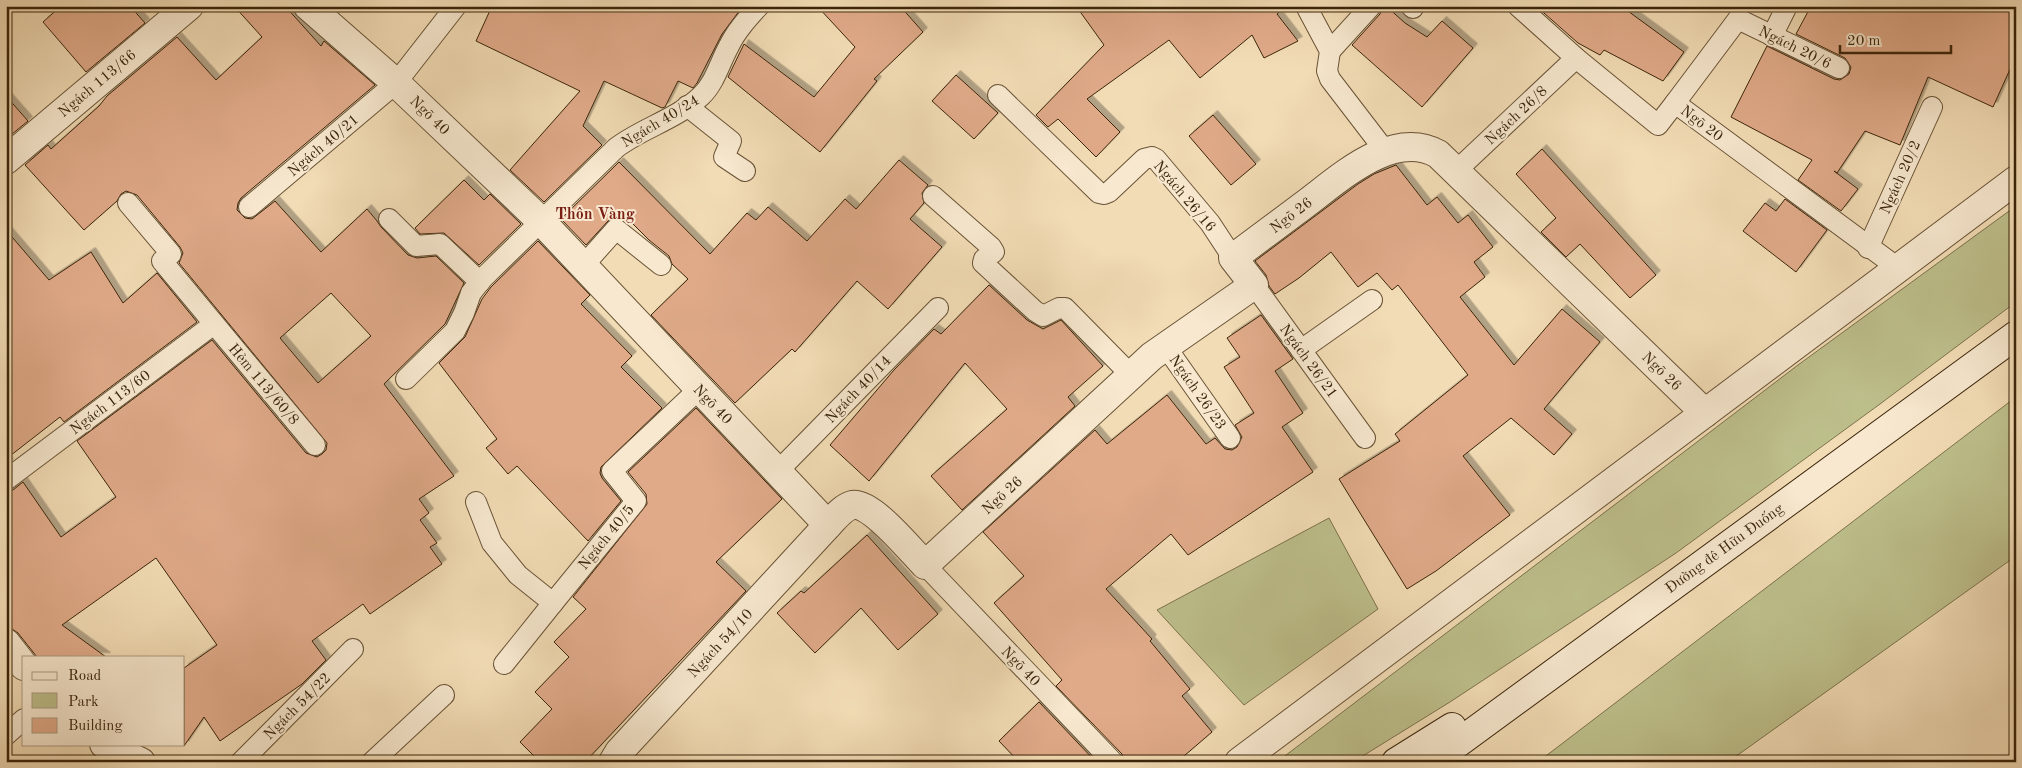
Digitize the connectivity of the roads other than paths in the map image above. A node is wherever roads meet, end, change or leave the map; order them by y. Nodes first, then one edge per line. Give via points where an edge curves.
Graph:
1 (189, 6) edge
2 (308, 6) edge
3 (456, 6) edge
4 (759, 6) edge
5 (1306, 6) edge
6 (1371, 6) edge
7 (1518, 6) edge
8 (1787, 6) edge
9 (1772, 36) junction
10 (1330, 51) junction
11 (1576, 58) junction
12 (1839, 68) dead end
13 (396, 83) junction
14 (998, 95) dead end
15 (1675, 103) junction
16 (687, 106) junction
17 (1932, 107) dead end
18 (1386, 152) junction
19 (6, 160) edge
20 (745, 171) dead end
21 (1456, 171) junction
22 (2016, 180) edge
23 (933, 196) dead end
24 (128, 203) dead end
25 (249, 207) dead end
26 (389, 219) dead end
27 (542, 222) junction
28 (1868, 248) junction
29 (1234, 258) junction
30 (661, 265) dead end
31 (583, 266) junction
32 (1898, 268) junction
33 (480, 282) junction
34 (1254, 285) junction
35 (1372, 300) dead end
36 (938, 308) dead end
37 (214, 324) junction
38 (2016, 335) edge
39 (1166, 347) junction
40 (1301, 350) junction
41 (1132, 376) junction
42 (406, 379) dead end
43 (699, 389) junction
44 (1705, 413) junction
45 (1230, 438) dead end
46 (1365, 438) dead end
47 (315, 445) dead end
48 (778, 471) junction
49 (6, 480) edge
50 (476, 502) dead end
51 (828, 525) junction
52 (924, 566) junction
53 (553, 603) junction
54 (1638, 611) junction
55 (6, 643) edge
56 (353, 649) dead end
57 (22, 663) edge
58 (504, 664) dead end
59 (444, 695) dead end
60 (22, 721) edge
61 (6, 735) edge
62 (108, 746) edge
63 (141, 762) edge
64 (241, 762) edge
65 (372, 762) edge
66 (613, 762) edge
67 (1113, 762) edge
68 (1239, 762) edge
69 (1396, 762) edge
70 (1432, 762) edge

1 - 19 street, Ngách 113/66
2 - 13 street, Ngõ 40
3 - 13 lane, Ngách 40/21
4 - 16 lane, Ngách 40/24 via 729,44 702,96
5 - 10 lane
6 - 10 lane
7 - 11 lane, Ngõ 20
8 - 9 lane
9 - 12 lane, Ngách 20/6
9 - 15 lane, Ngách 20/6 via 1738,19
10 - 18 lane via 1327,71 1330,79
11 - 15 lane, Ngõ 20 via 1658,125
11 - 21 lane, Ngách 26/8
13 - 25 lane, Ngách 40/21
13 - 27 street, Ngõ 40
14 - 29 lane, Ngách 26/16 via 1099,193 1109,192 1144,159 1156,159 1210,222
15 - 28 lane, Ngõ 20
16 - 20 lane via 731,141 724,156
16 - 27 lane, Ngách 40/24 via 616,148
17 - 28 lane, Ngách 20/2
18 - 21 street, Ngõ 26 via 1401,148 1429,150
18 - 29 street, Ngõ 26 via 1360,163
21 - 44 street, Ngõ 26
22 - 32 street
23 - 41 lane via 991,247 994,252 984,259 984,263 1039,314 1065,308
24 - 37 lane, Hẻm 113/60/8 via 171,254 162,261
26 - 33 lane via 416,246 440,244
27 - 31 street, Ngõ 40
27 - 33 lane, Ngách 40/24
28 - 32 lane, Ngõ 20
29 - 34 street
30 - 31 lane via 616,229
31 - 43 street, Ngõ 40
32 - 44 street
33 - 42 lane, Ngách 40/24 via 471,293 455,331
34 - 39 street, Ngõ 26
34 - 40 lane, Ngách 26/21
35 - 40 lane
36 - 48 lane, Ngách 40/14
37 - 47 lane, Hẻm 113/60/8
37 - 49 lane, Ngách 113/60
38 - 54 street, Đường đê Hữu Đuống
39 - 41 street, Ngõ 26
39 - 45 lane, Ngách 26/23
40 - 46 lane, Ngách 26/21
41 - 52 street, Ngõ 26
43 - 48 street, Ngõ 40
43 - 53 lane, Ngách 40/5 via 612,471 636,500
44 - 68 street
48 - 51 street, Ngõ 40
50 - 53 lane via 492,543 518,575
51 - 52 street, Ngõ 40 via 842,510 853,505 866,507
51 - 66 street, Ngách 54/10
52 - 67 lane, Ngõ 40
53 - 58 lane, Ngách 40/5
54 - 69 street
54 - 70 street, Đường đê Hữu Đuống
55 - 57 street
56 - 64 lane, Ngách 54/22
59 - 65 lane
60 - 61 lane
62 - 63 street

